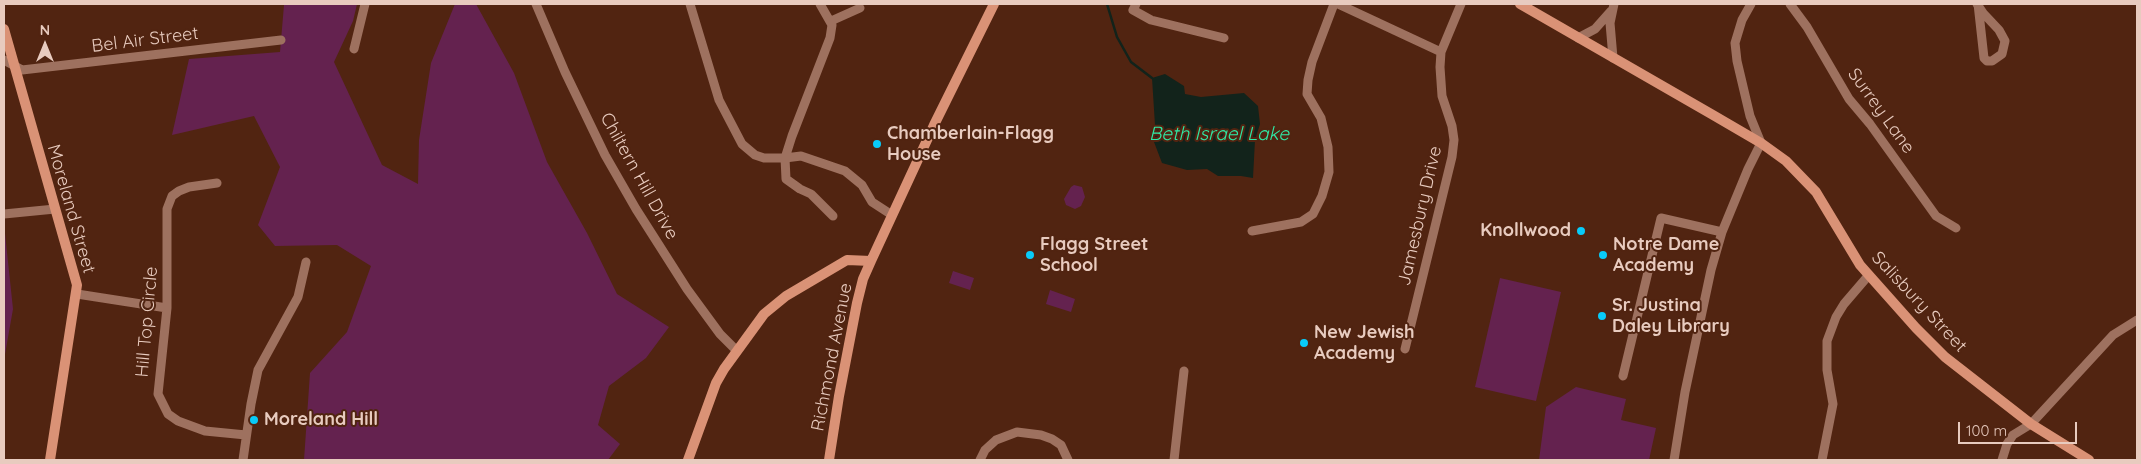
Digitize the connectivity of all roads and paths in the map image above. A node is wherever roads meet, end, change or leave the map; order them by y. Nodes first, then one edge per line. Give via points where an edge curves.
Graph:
1 (365, 4) edge
2 (536, 4) edge
3 (690, 4) edge
4 (820, 4) edge
5 (994, 4) edge
6 (1136, 4) edge
7 (1336, 4) edge
8 (1461, 4) edge
9 (1520, 4) edge
10 (1751, 4) edge
11 (1790, 4) edge
12 (1978, 4) edge
13 (1613, 7) edge
14 (860, 8) dead end
15 (831, 21) junction
16 (4, 29) edge
17 (1224, 38) dead end
18 (1578, 38) junction
19 (281, 40) dead end
20 (354, 49) dead end
21 (1441, 52) junction
22 (1613, 58) junction
23 (4, 60) edge
24 (14, 65) junction
25 (1762, 143) junction
26 (785, 158) junction
27 (217, 183) dead end
28 (55, 209) junction
29 (4, 214) edge
30 (892, 215) junction
31 (833, 216) dead end
32 (1956, 228) dead end
33 (1252, 231) dead end
34 (1722, 232) junction
35 (871, 261) junction
36 (306, 262) dead end
37 (1868, 276) junction
38 (77, 294) junction
39 (167, 308) junction
40 (2137, 320) edge
41 (1405, 349) dead end
42 (737, 351) junction
43 (1184, 370) dead end
44 (1623, 376) dead end
45 (2031, 424) junction
46 (246, 435) junction
47 (50, 460) edge
48 (243, 460) edge
49 (688, 460) edge
50 (830, 460) edge
51 (980, 460) edge
52 (1068, 460) edge
53 (1174, 460) edge
54 (1674, 460) edge
55 (1822, 460) edge
56 (2002, 460) edge
57 (2088, 460) edge

1 - 20 street
2 - 42 street, Chiltern Hill Drive via 605,155 636,209 687,289 720,334
3 - 26 street via 712,79 737,137 755,155
4 - 15 street
5 - 30 street, Richmond Avenue
6 - 17 street via 1133,10 1151,20
7 - 21 street
7 - 33 street via 1308,80 1307,94 1321,118 1328,146 1328,172 1322,196 1313,214 1301,222
8 - 21 street, Jamesbury Drive
9 - 18 street, Salisbury Street
10 - 25 street via 1739,26 1735,43 1736,61 1750,116
11 - 32 street, Surrey Lane via 1849,99 1936,216
12 - 12 street via 2005,41 2002,54 1992,61 1984,58
13 - 18 street via 1595,29
13 - 22 street via 1610,23
14 - 15 street
15 - 26 street via 830,38
16 - 24 street, Moreland Street
18 - 22 street, Salisbury Street
19 - 24 street, Bel Air Street via 22,70
21 - 41 street, Jamesbury Drive via 1442,96 1454,140 1452,157
22 - 25 street, Salisbury Street
23 - 24 street, Bel Air Street
24 - 28 street, Moreland Street
25 - 34 street
25 - 37 street, Salisbury Street via 1816,192
26 - 30 street via 801,156 845,171 862,184 872,202
26 - 31 street via 786,179 812,194
27 - 39 street, Hill Top Circle via 179,191 169,203
28 - 29 street
28 - 38 street, Moreland Street via 75,276
30 - 35 street, Richmond Avenue
34 - 44 street via 1661,218
34 - 54 street via 1685,392
35 - 42 street via 847,260 786,296 764,314
35 - 50 street, Richmond Avenue via 857,303
36 - 46 street via 294,305 258,370
37 - 45 street, Salisbury Street via 1945,356
37 - 55 street via 1844,304 1827,341 1827,370 1833,404
38 - 39 street
38 - 47 street, Moreland Street
39 - 46 street, Hill Top Circle via 157,386 168,414 190,427
40 - 45 street via 2113,335
42 - 49 street via 716,383
43 - 53 street
45 - 56 street via 2013,435
45 - 57 street, Salisbury Street
46 - 48 street
51 - 52 street via 996,440 1026,432 1057,442

